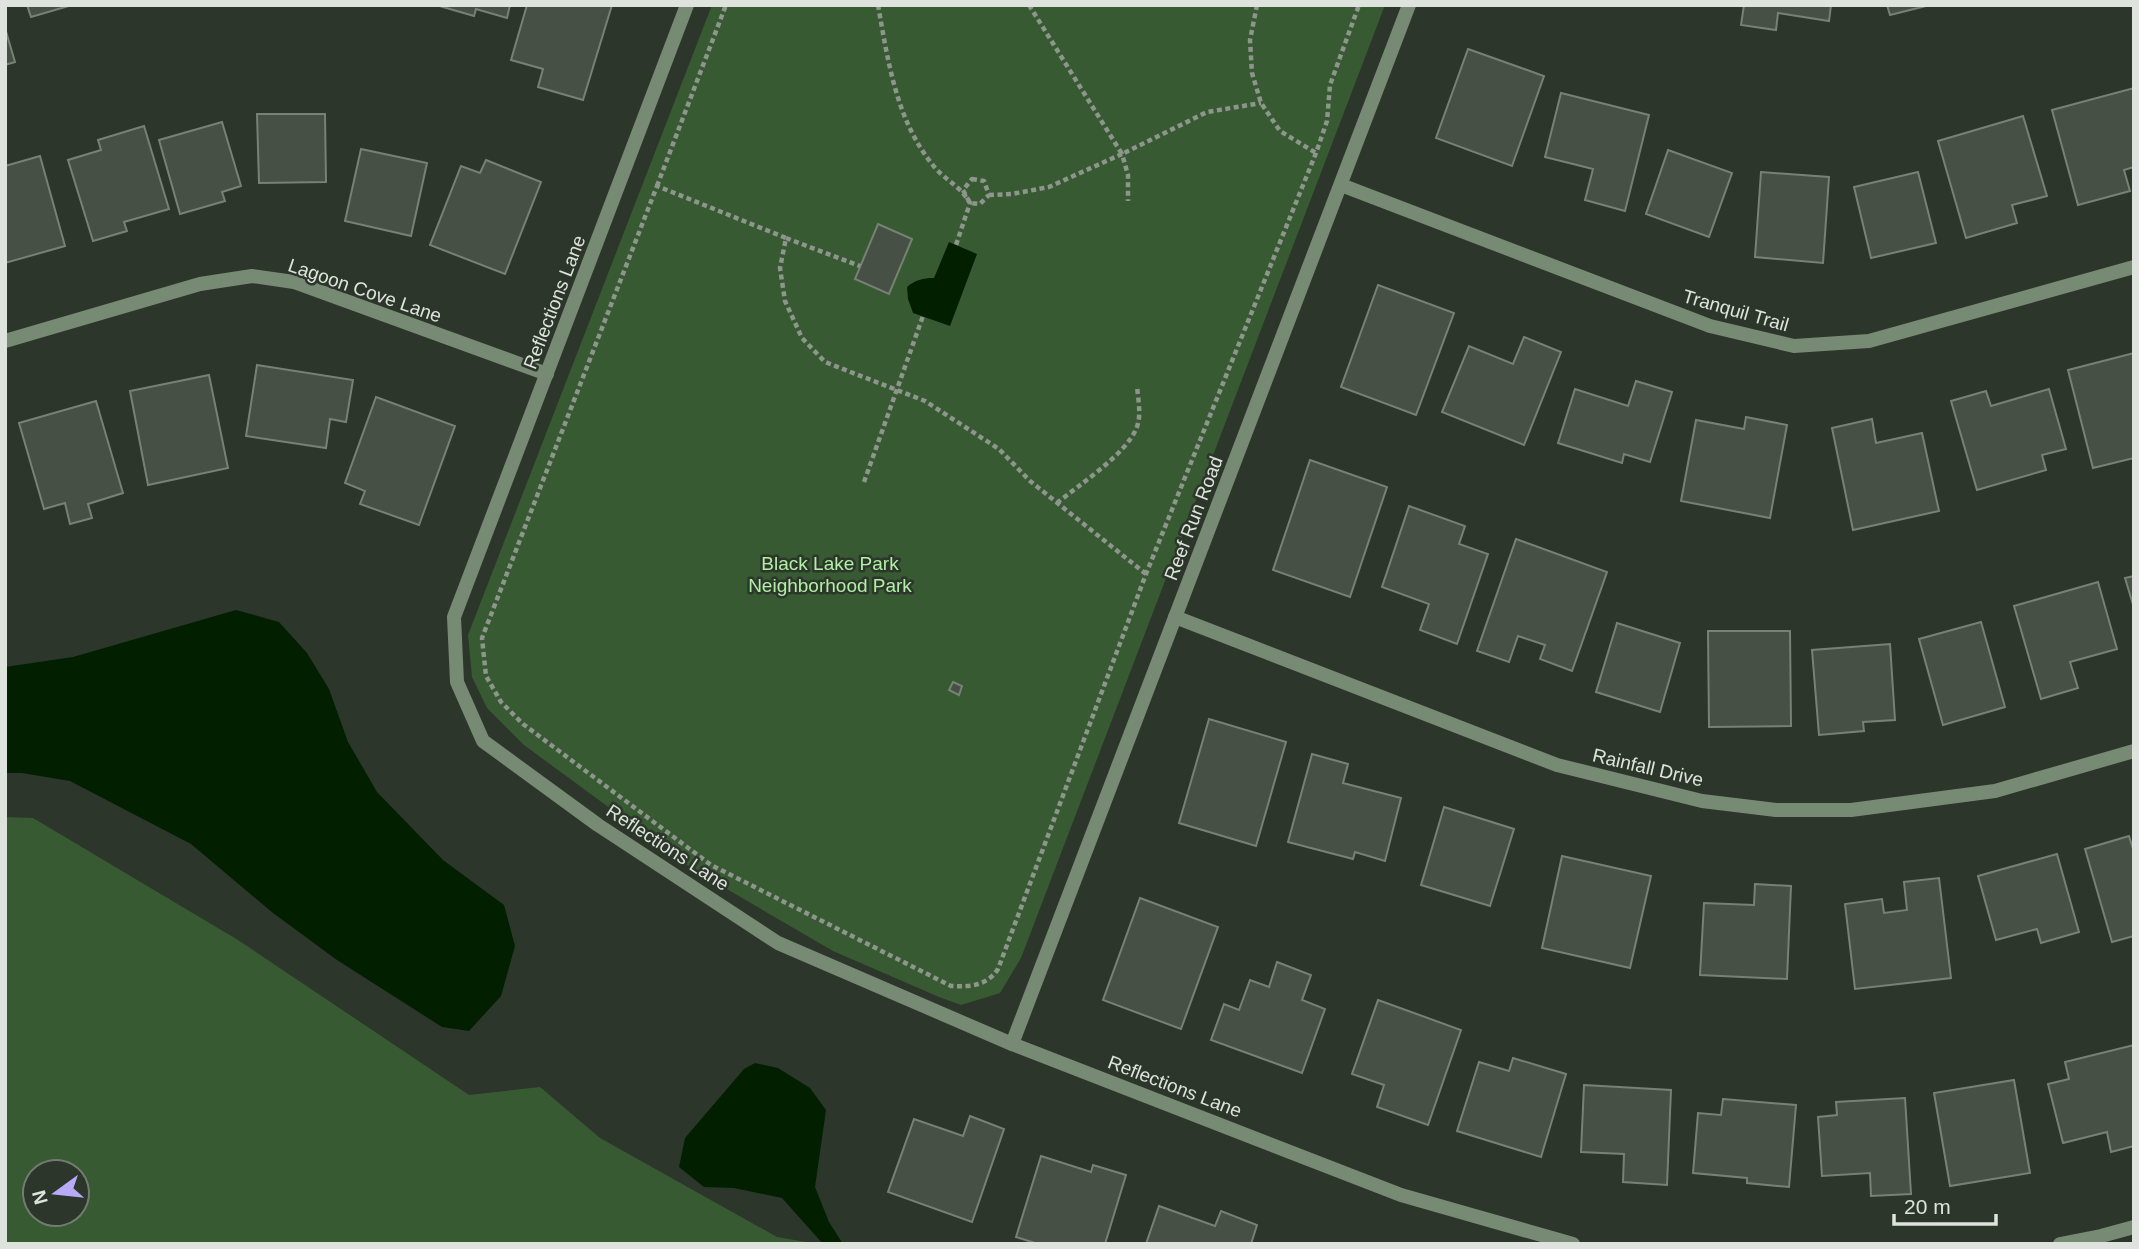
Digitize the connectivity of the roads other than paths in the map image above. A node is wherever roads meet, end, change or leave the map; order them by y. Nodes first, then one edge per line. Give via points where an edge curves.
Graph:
1 (687, 5) edge
2 (1409, 5) edge
3 (1341, 184) junction
4 (2134, 268) edge
5 (5, 341) edge
6 (547, 374) junction
7 (1175, 617) junction
8 (2134, 751) edge
9 (1012, 1044) junction
10 (2134, 1227) edge
11 (1573, 1244) edge
12 (2060, 1244) edge

1 - 6 street, Reflections Lane
2 - 3 street, Reef Run Road
3 - 4 street, Tranquil Trail via 1710,326 1794,346 1869,341
3 - 7 street, Reef Run Road
5 - 6 street, Lagoon Cove Lane via 200,284 251,276 294,282
6 - 9 street, Reflections Lane via 454,617 457,682 483,741 598,825 778,943
7 - 8 street, Rainfall Drive via 1557,765 1702,801 1776,810 1851,810 1995,791
7 - 9 street, Reef Run Road
9 - 11 street, Reflections Lane via 1401,1195
10 - 12 street

